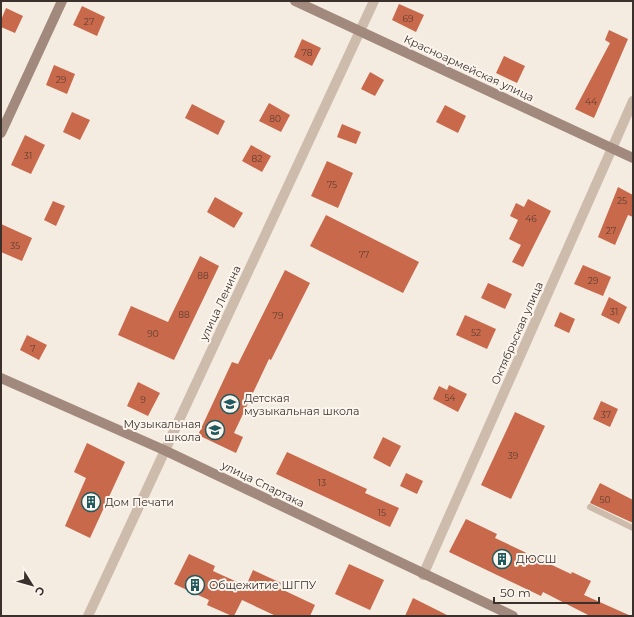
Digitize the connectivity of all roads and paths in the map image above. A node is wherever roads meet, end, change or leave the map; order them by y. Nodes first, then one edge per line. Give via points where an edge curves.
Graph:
1 (62, 1) edge
2 (295, 1) edge
3 (374, 1) edge
4 (360, 31) junction
5 (633, 101) edge
6 (1, 133) edge
7 (612, 148) junction
8 (633, 158) edge
9 (1, 378) edge
10 (164, 450) junction
11 (590, 507) dead end
12 (633, 528) edge
13 (423, 575) junction
14 (88, 616) edge
15 (513, 616) edge

1 - 6 street
2 - 4 street, Красноармейская улица
3 - 4 street, улица Ленина
4 - 7 street, Красноармейская улица
4 - 10 street, улица Ленина
5 - 7 street, Октябрьская улица
7 - 8 street, Красноармейская улица
7 - 13 street, Октябрьская улица
9 - 10 street, улица Спартака
10 - 13 street, улица Спартака
10 - 14 street, улица Ленина
11 - 12 lane
13 - 15 street, улица Спартака

